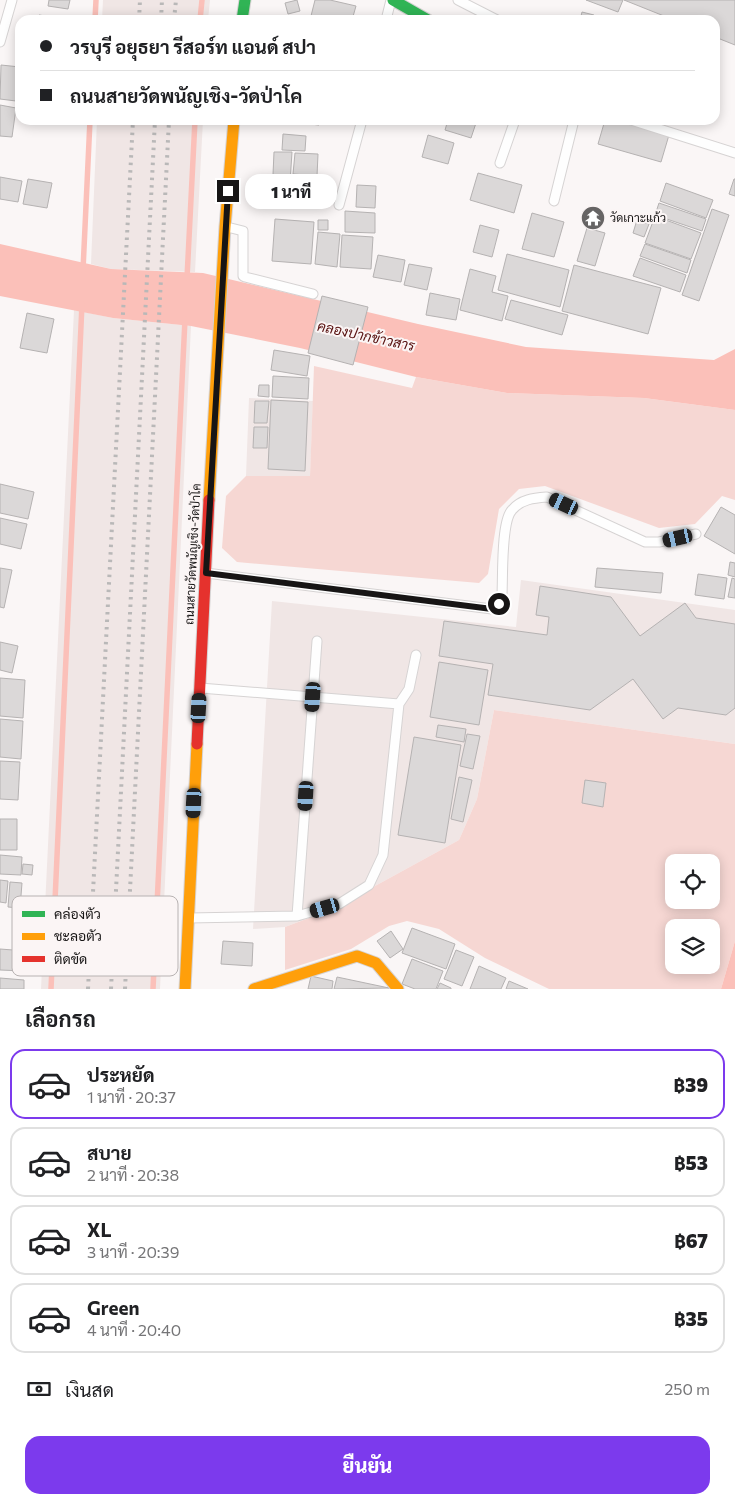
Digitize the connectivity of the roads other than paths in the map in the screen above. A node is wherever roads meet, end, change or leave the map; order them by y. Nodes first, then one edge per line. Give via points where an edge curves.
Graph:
1 (12, 0) edge
2 (245, 0) edge
3 (392, 0) edge
4 (458, 0) edge
5 (243, 15) edge
6 (388, 15) edge
7 (419, 15) edge
8 (487, 15) edge
9 (0, 42) edge
10 (234, 125) edge
11 (361, 125) edge
12 (512, 125) edge
13 (573, 125) edge
14 (647, 125) edge
15 (735, 153) edge
16 (500, 163) dead end
17 (554, 201) dead end
18 (339, 205) dead end
19 (225, 227) junction
20 (313, 294) dead end
21 (696, 534) dead end
22 (206, 573) junction
23 (317, 641) dead end
24 (416, 655) dead end
25 (200, 688) junction
26 (313, 697) junction
27 (399, 704) junction
28 (297, 916) junction
29 (188, 918) junction
30 (185, 989) edge
31 (254, 989) edge
32 (398, 989) edge

1 - 9 lane
2 - 5 main road
3 - 6 lane
3 - 7 main road
4 - 8 lane
10 - 19 main road, ถนนสายวัดพนัญเชิง-วัดป่าโค
11 - 18 lane
12 - 16 lane
13 - 17 lane
14 - 15 lane
19 - 20 lane via 243,231 243,276
19 - 22 main road, ถนนสายวัดพนัญเชิง-วัดป่าโค
21 - 22 lane via 645,542 547,497 521,502 511,510 506,522 502,594 499,604 492,609
22 - 25 main road, ถนนสายวัดพนัญเชิง-วัดป่าโค
23 - 26 lane
24 - 27 lane via 409,689
25 - 26 lane
25 - 29 main road, ถนนสายวัดพนัญเชิง-วัดป่าโค
26 - 27 lane
26 - 28 lane
27 - 28 lane via 383,855 369,885 339,904
28 - 29 lane
29 - 30 main road, ถนนสายวัดพนัญเชิง-วัดป่าโค
31 - 32 main road via 357,956 376,963

